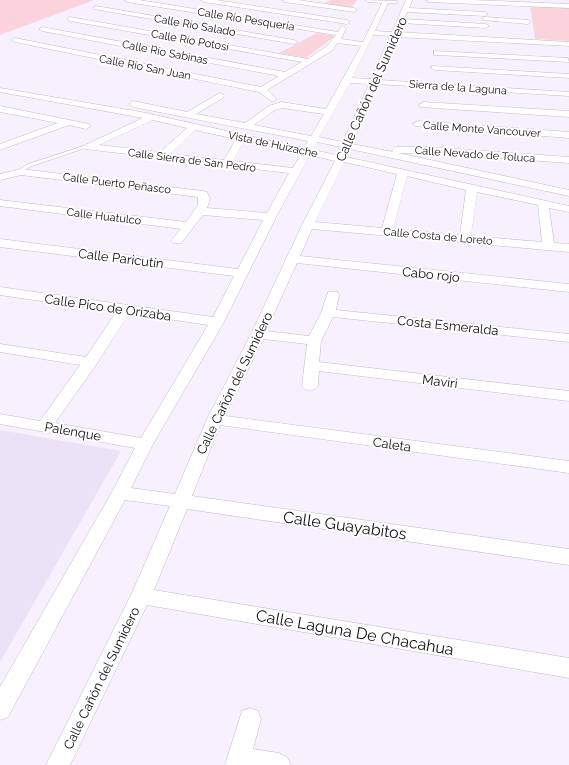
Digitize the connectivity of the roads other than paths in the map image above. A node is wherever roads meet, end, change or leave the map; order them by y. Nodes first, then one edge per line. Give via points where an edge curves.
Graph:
1 (132, 0) edge
2 (204, 0) edge
3 (285, 0) edge
4 (325, 0) edge
5 (368, 0) edge
6 (429, 0) edge
7 (387, 1) edge
8 (113, 2) dead end
9 (316, 4) junction
10 (408, 4) edge
11 (569, 6) edge
12 (90, 11) junction
13 (485, 19) junction
14 (63, 21) junction
15 (401, 21) junction
16 (528, 22) junction
17 (315, 30) junction
18 (342, 31) junction
19 (395, 34) junction
20 (28, 35) dead end
21 (367, 39) junction
22 (294, 42) junction
23 (569, 44) edge
24 (271, 54) junction
25 (568, 59) edge
26 (309, 61) junction
27 (287, 75) junction
28 (569, 76) edge
29 (347, 80) junction
30 (374, 82) junction
31 (237, 86) junction
32 (0, 90) edge
33 (262, 90) junction
34 (569, 94) edge
35 (273, 99) dead end
36 (124, 102) dead end
37 (155, 108) junction
38 (0, 109) edge
39 (329, 112) junction
40 (189, 114) junction
41 (569, 114) edge
42 (141, 115) junction
43 (151, 118) junction
44 (69, 122) junction
45 (86, 126) dead end
46 (247, 126) junction
47 (193, 127) junction
48 (569, 135) edge
49 (0, 136) edge
50 (241, 138) junction
51 (20, 140) junction
52 (310, 145) junction
53 (0, 147) edge
54 (89, 147) junction
55 (343, 152) junction
56 (380, 152) junction
57 (162, 156) junction
58 (569, 160) edge
59 (226, 164) junction
60 (295, 171) junction
61 (15, 172) junction
62 (403, 172) junction
63 (0, 177) edge
64 (472, 187) junction
65 (569, 193) edge
66 (0, 202) edge
67 (543, 203) junction
68 (569, 209) edge
69 (201, 211) junction
70 (270, 217) junction
71 (308, 225) junction
72 (188, 226) junction
73 (387, 231) junction
74 (465, 238) junction
75 (177, 241) dead end
76 (0, 243) edge
77 (548, 246) junction
78 (569, 248) edge
79 (292, 260) junction
80 (241, 273) junction
81 (569, 288) edge
82 (0, 291) edge
83 (333, 294) dead end
84 (124, 310) junction
85 (328, 313) junction
86 (217, 322) junction
87 (258, 334) junction
88 (569, 338) edge
89 (314, 341) junction
90 (0, 348) edge
91 (90, 362) junction
92 (311, 366) junction
93 (310, 386) dead end
94 (569, 396) edge
95 (0, 419) edge
96 (215, 419) junction
97 (45, 426) junction
98 (145, 444) junction
99 (569, 468) edge
100 (120, 494) junction
101 (180, 501) junction
102 (569, 557) edge
103 (141, 596) junction
104 (569, 668) edge
105 (0, 709) edge
106 (250, 719) dead end
107 (238, 761) edge
108 (58, 765) edge
109 (279, 765) edge

1 - 17 street, Calle Río Pesquería
2 - 18 street
3 - 9 street
4 - 9 street
5 - 7 street
6 - 16 street
7 - 10 street
7 - 21 street, Calle Cañón del Sumidero
8 - 12 street
9 - 18 street via 356,8
10 - 13 street
10 - 15 street, Calle Cañón del Sumidero
11 - 16 street
12 - 14 street
12 - 22 street, Calle Río Salado
13 - 15 street
13 - 16 street
14 - 24 street, Calle Río Potosí
14 - 27 street, Calle Río Sabinas via 39,31
15 - 19 street, Calle Cañón del Sumidero
16 - 19 street
16 - 23 street
17 - 18 street, Calle Río Pesquería
17 - 22 street
18 - 21 street
18 - 26 street via 330,48
19 - 21 street
19 - 30 street, Calle Cañón del Sumidero
20 - 31 street, Calle Río San Juan via 15,40
21 - 29 street, Calle Cañón del Sumidero
22 - 24 street
24 - 26 street, Calle Río Potosí
25 - 28 street via 438,50 435,70
26 - 27 street
27 - 33 street
29 - 30 street, Sierra de la Laguna
29 - 39 street, Calle Cañón del Sumidero
30 - 34 street, Sierra de la Laguna
30 - 55 street, Calle Cañón del Sumidero
31 - 33 street, Calle Río San Juan
31 - 40 street
32 - 42 street, Vista de Huizache
33 - 35 street
36 - 37 street, Vista de Huizache
37 - 40 street, Vista de Huizache
37 - 42 street
38 - 44 street
39 - 46 street via 285,105 272,108
39 - 52 street, Calle Cañón del Sumidero
40 - 46 street, Vista de Huizache
41 - 48 street, Calle Monte Vancouver via 420,114
42 - 43 street, Vista de Huizache
43 - 47 street, Vista de Huizache
43 - 54 street
44 - 45 street
44 - 51 street
46 - 52 street, Vista de Huizache
47 - 50 street, Vista de Huizache
47 - 57 street
49 - 51 street
50 - 52 street, Vista de Huizache
50 - 59 street
51 - 53 street
52 - 55 street, Vista de Huizache
52 - 55 street, Vista de Huizache
52 - 60 street, Calle Cañón del Sumidero
54 - 57 street, Calle Sierra de San Pedro
54 - 61 lane
55 - 56 street, Vista de Huizache
55 - 62 street, Vista de Huizache
55 - 71 street, Calle Cañón del Sumidero
56 - 58 street, Calle Nevado de Toluca via 430,150
56 - 65 street, Vista de Huizache
57 - 59 street, Calle Sierra de San Pedro
59 - 60 street, Calle Sierra de San Pedro
60 - 70 street, Calle Cañón del Sumidero
61 - 63 street
61 - 69 street, Calle Puerto Peñasco via 199,193 205,198
62 - 64 street, Vista de Huizache
62 - 73 street
64 - 67 street, Vista de Huizache
64 - 74 street
66 - 72 street, Calle Huatulco
67 - 68 street, Vista de Huizache
67 - 77 street
69 - 70 street
69 - 72 street
70 - 80 street, Calle Cañón del Sumidero
71 - 73 street, Calle Costa de Loreto
71 - 79 street, Calle Cañón del Sumidero
72 - 75 street
73 - 74 street, Calle Costa de Loreto
74 - 77 street, Calle Costa de Loreto
76 - 80 street, Calle Paricutín
77 - 78 street, Calle Costa de Loreto
79 - 81 street, Cabo rojo
79 - 87 street, Calle Cañón del Sumidero
80 - 86 street, Calle Cañón del Sumidero
82 - 84 street, Calle Pico de Orizaba
83 - 85 street
84 - 86 street, Calle Pico de Orizaba
84 - 91 street
85 - 88 street, Costa Esmeralda
85 - 89 street
86 - 98 street, Calle Cañón del Sumidero
87 - 89 street
87 - 96 street, Calle Cañón del Sumidero
89 - 92 street
90 - 91 street
91 - 97 street
92 - 93 street
92 - 94 street, Maviri
95 - 97 street, Palenque
96 - 99 street, Caleta
96 - 101 street, Calle Cañón del Sumidero
97 - 98 street, Palenque
98 - 100 street, Calle Cañón del Sumidero
100 - 101 street, Calle Guayabitos
100 - 105 street, Calle Cañón del Sumidero
101 - 102 street, Calle Guayabitos
101 - 103 street, Calle Cañón del Sumidero
103 - 104 street, Calle Laguna De Chacahua
103 - 108 street, Calle Cañón del Sumidero
106 - 107 street
107 - 109 street

